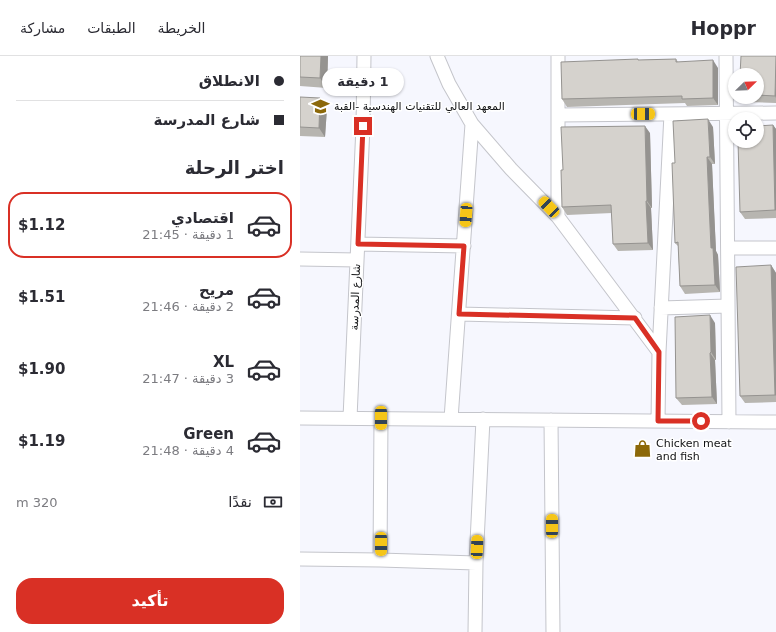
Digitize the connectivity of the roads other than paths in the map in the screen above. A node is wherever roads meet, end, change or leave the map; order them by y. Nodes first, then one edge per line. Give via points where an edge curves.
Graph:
1 (364, 56) edge
2 (437, 56) edge
3 (558, 56) edge
4 (726, 56) edge
5 (727, 113) junction
6 (776, 113) edge
7 (671, 114) junction
8 (558, 115) junction
9 (472, 124) junction
10 (558, 217) junction
11 (358, 244) junction
12 (464, 246) junction
13 (728, 248) junction
14 (776, 248) edge
15 (300, 259) edge
16 (357, 260) junction
17 (728, 306) junction
18 (661, 308) junction
19 (459, 314) junction
20 (635, 318) junction
21 (659, 352) junction
22 (300, 418) edge
23 (350, 418) junction
24 (381, 418) junction
25 (451, 419) junction
26 (483, 419) junction
27 (551, 420) junction
28 (658, 421) junction
29 (729, 422) junction
30 (776, 422) edge
31 (300, 559) edge
32 (380, 560) junction
33 (476, 563) junction
34 (475, 632) edge
35 (553, 632) edge

1 - 11 street, شارع المدرسة
2 - 9 street via 449,84
3 - 8 street
4 - 5 street
5 - 6 street
5 - 7 street
5 - 13 street
7 - 8 street
7 - 18 street
8 - 10 street
9 - 10 street
9 - 12 street
10 - 20 street
11 - 12 street
11 - 16 street, شارع المدرسة
12 - 19 street
13 - 14 street
13 - 17 street
15 - 16 street
16 - 23 street, شارع المدرسة
17 - 18 street
17 - 29 street
18 - 21 street
19 - 20 street
19 - 25 street
20 - 21 street
21 - 28 street
22 - 23 street
23 - 24 street
24 - 25 street
24 - 32 street
25 - 26 street
26 - 27 street
26 - 33 street
27 - 28 street
27 - 35 street
28 - 29 street
29 - 30 street
31 - 32 street
32 - 33 street
33 - 34 street

